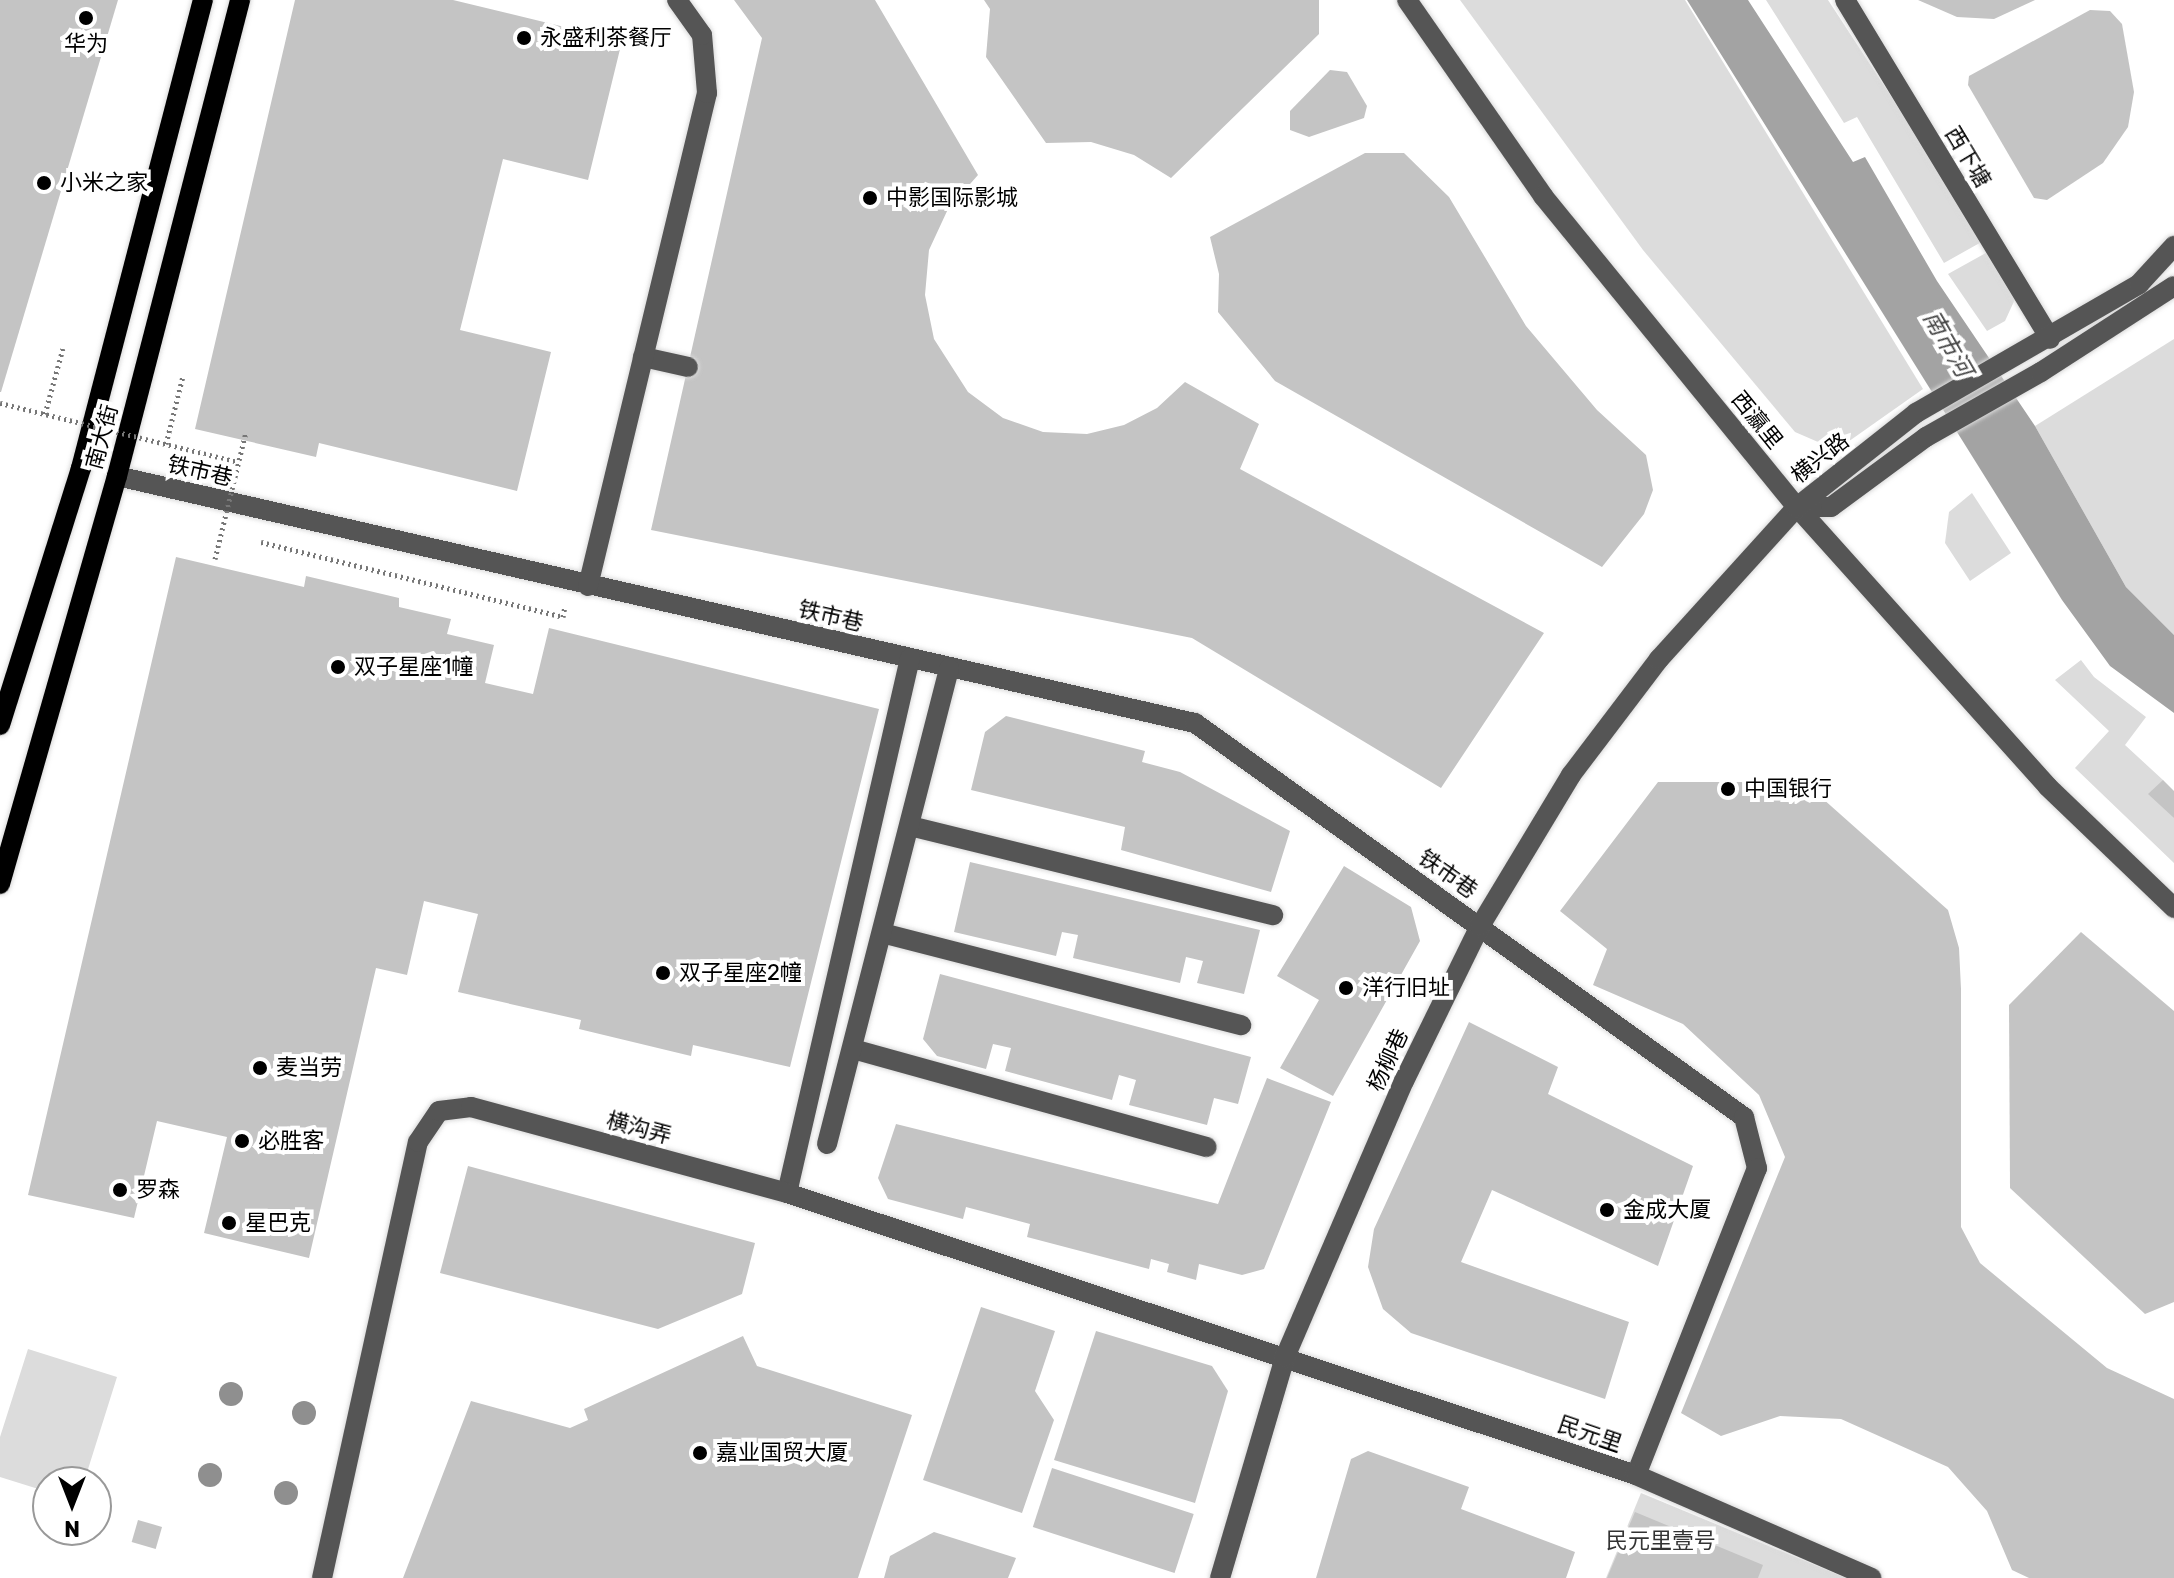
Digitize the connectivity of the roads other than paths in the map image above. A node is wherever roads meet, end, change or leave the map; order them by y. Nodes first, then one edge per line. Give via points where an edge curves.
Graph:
1 (203, 0) edge
2 (240, 0) edge
3 (677, 0) edge
4 (1407, 0) edge
5 (1845, 0) edge
6 (2174, 246) edge
7 (2172, 296) edge
8 (2050, 339) junction
9 (643, 357) junction
10 (688, 367) dead end
11 (117, 476) junction
12 (1797, 507) junction
13 (588, 586) junction
14 (910, 658) junction
15 (949, 668) junction
16 (0, 725) edge
17 (910, 826) junction
18 (0, 884) edge
19 (2174, 908) edge
20 (1273, 915) dead end
21 (1480, 926) junction
22 (882, 933) junction
23 (1241, 1025) dead end
24 (853, 1049) junction
25 (827, 1144) dead end
26 (1207, 1147) dead end
27 (787, 1193) junction
28 (1285, 1357) junction
29 (1636, 1475) junction
30 (322, 1578) edge
31 (1220, 1578) edge
32 (1872, 1578) edge

1 - 16 main road, 南大街 via 81,468
2 - 11 main road, 南大街
3 - 9 street via 702,35 707,93
4 - 12 street, 西瀛里 via 1543,196
5 - 8 street, 西下塘
6 - 8 street via 2139,284
7 - 12 street, 横兴路 via 1926,437 1831,507
8 - 12 street, 横兴路 via 1916,413
9 - 10 street
9 - 13 street
11 - 13 street, 铁市巷
11 - 18 main road, 南大街
12 - 19 street, 西瀛里 via 2048,787
12 - 21 street, 杨柳巷 via 1659,659 1571,775
13 - 14 street, 铁市巷
14 - 15 street, 铁市巷
14 - 27 street
15 - 17 street
15 - 21 street, 铁市巷 via 1195,723
17 - 20 street
17 - 22 street
21 - 28 street, 杨柳巷 via 1404,1081
21 - 29 street, 铁市巷 via 1744,1117 1757,1168
22 - 23 street
22 - 24 street
24 - 25 street
24 - 26 street
27 - 28 street, 横沟弄
27 - 30 street, 横沟弄 via 471,1107 439,1111 418,1142
28 - 29 street, 民元里
28 - 31 street, 杨柳巷
29 - 32 street, 民元里

